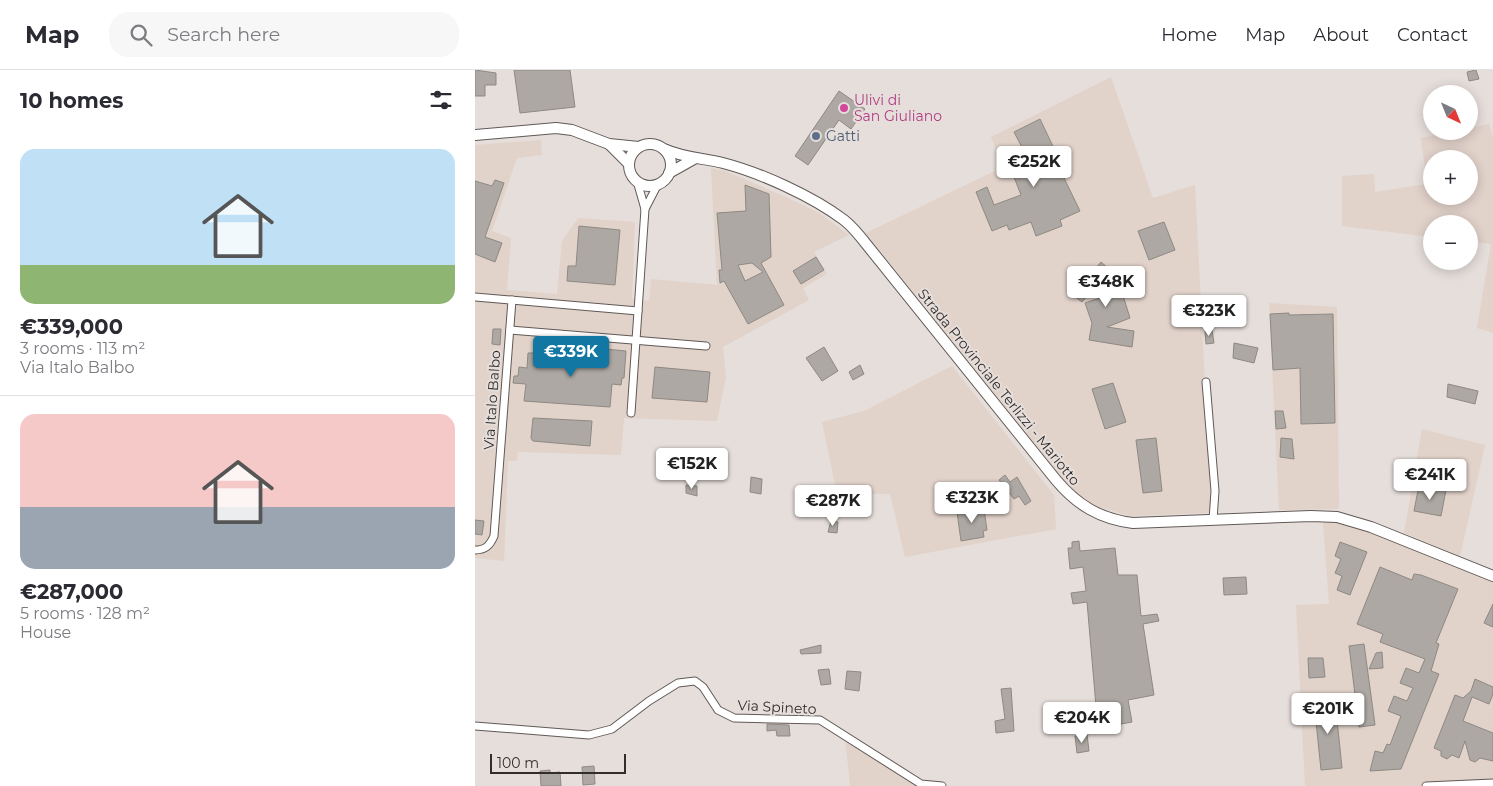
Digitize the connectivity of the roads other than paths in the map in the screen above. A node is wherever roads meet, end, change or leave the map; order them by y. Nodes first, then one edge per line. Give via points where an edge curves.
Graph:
1 (475, 135) edge
2 (609, 144) junction
3 (639, 147) junction
4 (664, 149) junction
5 (694, 159) junction
6 (629, 164) junction
7 (669, 173) junction
8 (637, 181) junction
9 (658, 184) junction
10 (645, 210) junction
11 (475, 297) edge
12 (512, 300) junction
13 (638, 311) junction
14 (509, 330) junction
15 (635, 340) junction
16 (706, 346) dead end
17 (1206, 382) dead end
18 (631, 413) dead end
19 (1213, 520) junction
20 (475, 550) edge
21 (1493, 576) edge
22 (475, 726) edge
23 (1493, 783) edge
24 (942, 786) edge
25 (1426, 786) edge

1 - 2 main road, Strada Provinciale Terlizzi - Mariotto via 556,128 572,130
2 - 3 main road, Strada Provinciale Terlizzi - Mariotto
2 - 6 main road, Strada Provinciale Terlizzi - Mariotto
3 - 4 main road, Strada Provinciale Terlizzi - Mariotto via 652,144
3 - 6 main road
4 - 5 main road, Strada Provinciale Terlizzi - Mariotto
4 - 7 main road via 671,160
5 - 7 main road
5 - 19 main road, Strada Provinciale Terlizzi - Mariotto via 750,172 845,221 1056,480 1083,507 1127,522
6 - 8 main road, Strada Provinciale Terlizzi - Mariotto
7 - 9 main road
8 - 9 main road via 649,186
8 - 10 street
9 - 10 street
10 - 13 street
11 - 12 street
12 - 13 street
12 - 14 street, Via Italo Balbo
13 - 15 street
14 - 15 street
14 - 20 street, Via Italo Balbo via 494,536 491,544
15 - 16 street
15 - 18 street
17 - 19 street via 1215,491
19 - 21 main road, Strada Provinciale Terlizzi - Mariotto via 1337,517 1371,527
22 - 24 street, Via Spineto via 589,735 612,729 677,683 695,681 719,710 734,718 820,720 921,784
23 - 25 street

